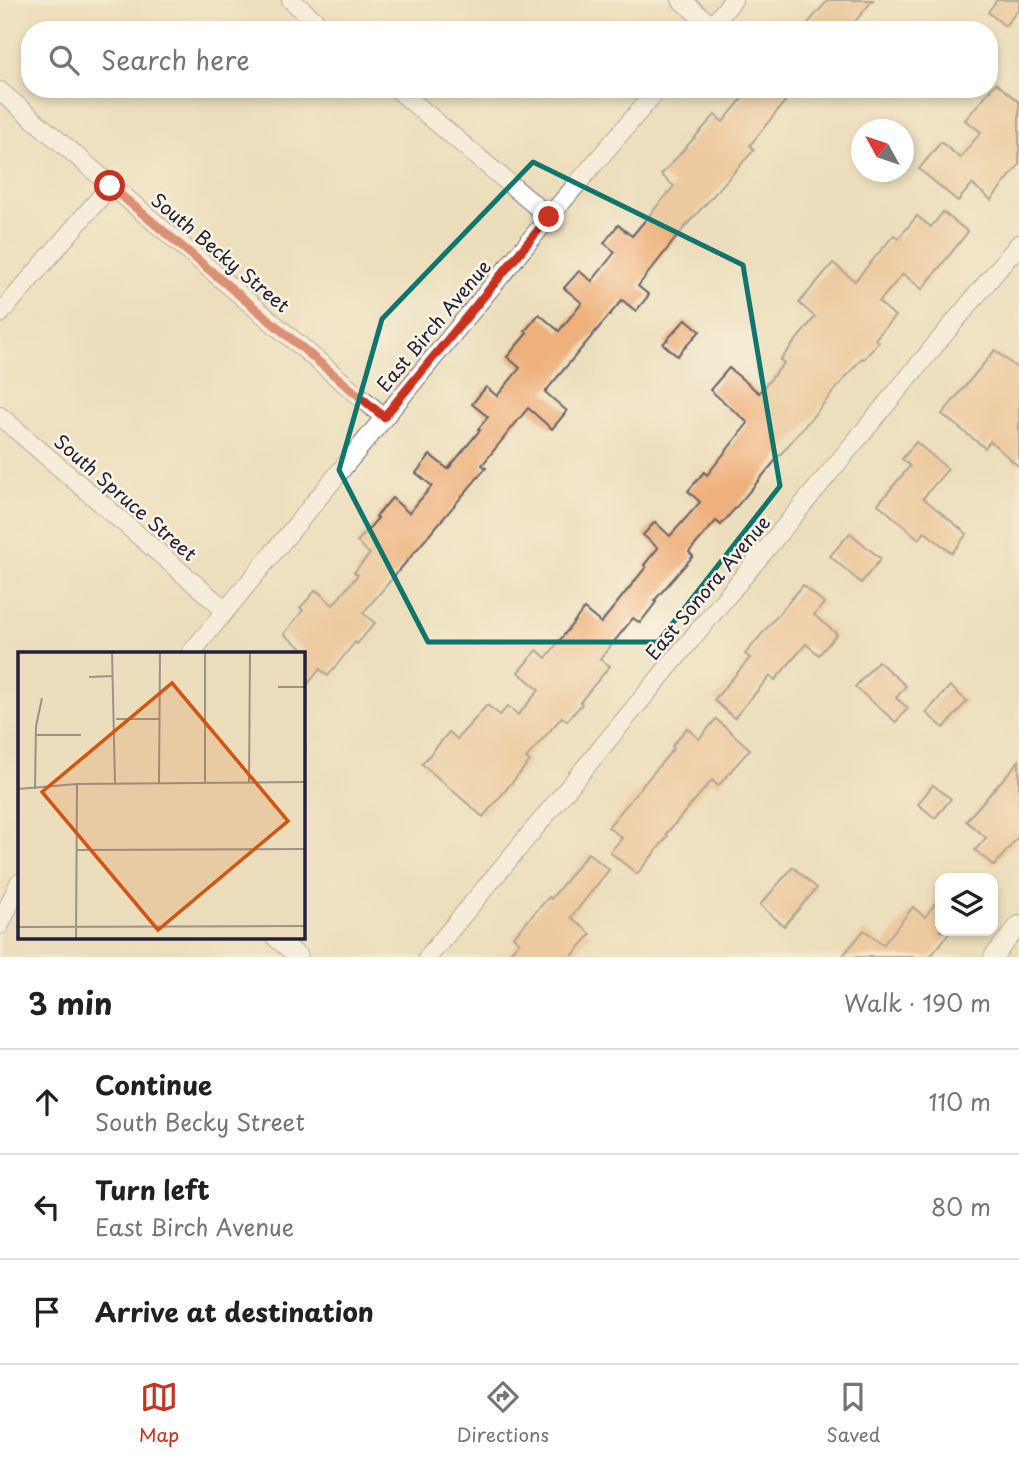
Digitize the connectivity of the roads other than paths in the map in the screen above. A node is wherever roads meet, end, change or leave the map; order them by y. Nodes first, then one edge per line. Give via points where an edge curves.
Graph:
1 (291, 0) edge
2 (681, 0) edge
3 (733, 0) edge
4 (316, 21) edge
5 (703, 21) edge
6 (716, 21) edge
7 (0, 91) edge
8 (408, 98) edge
9 (650, 98) edge
10 (110, 186) junction
11 (549, 217) junction
12 (1019, 244) edge
13 (0, 314) edge
14 (0, 416) edge
15 (384, 417) junction
16 (225, 610) junction
17 (192, 652) edge
18 (18, 886) edge
19 (0, 925) edge
20 (1019, 925) edge
21 (278, 940) edge
22 (299, 957) edge
23 (428, 957) edge
24 (992, 957) edge

1 - 4 street
2 - 5 street
3 - 6 street
7 - 10 street, South Becky Street
8 - 11 street
9 - 11 street, East Birch Avenue
10 - 13 street
10 - 15 street, South Becky Street
11 - 15 street, East Birch Avenue
12 - 23 street, East Sonora Avenue
14 - 16 street, South Spruce Street
15 - 16 street, East Birch Avenue
16 - 17 street, East Birch Avenue
18 - 19 street
20 - 24 street
21 - 22 street

